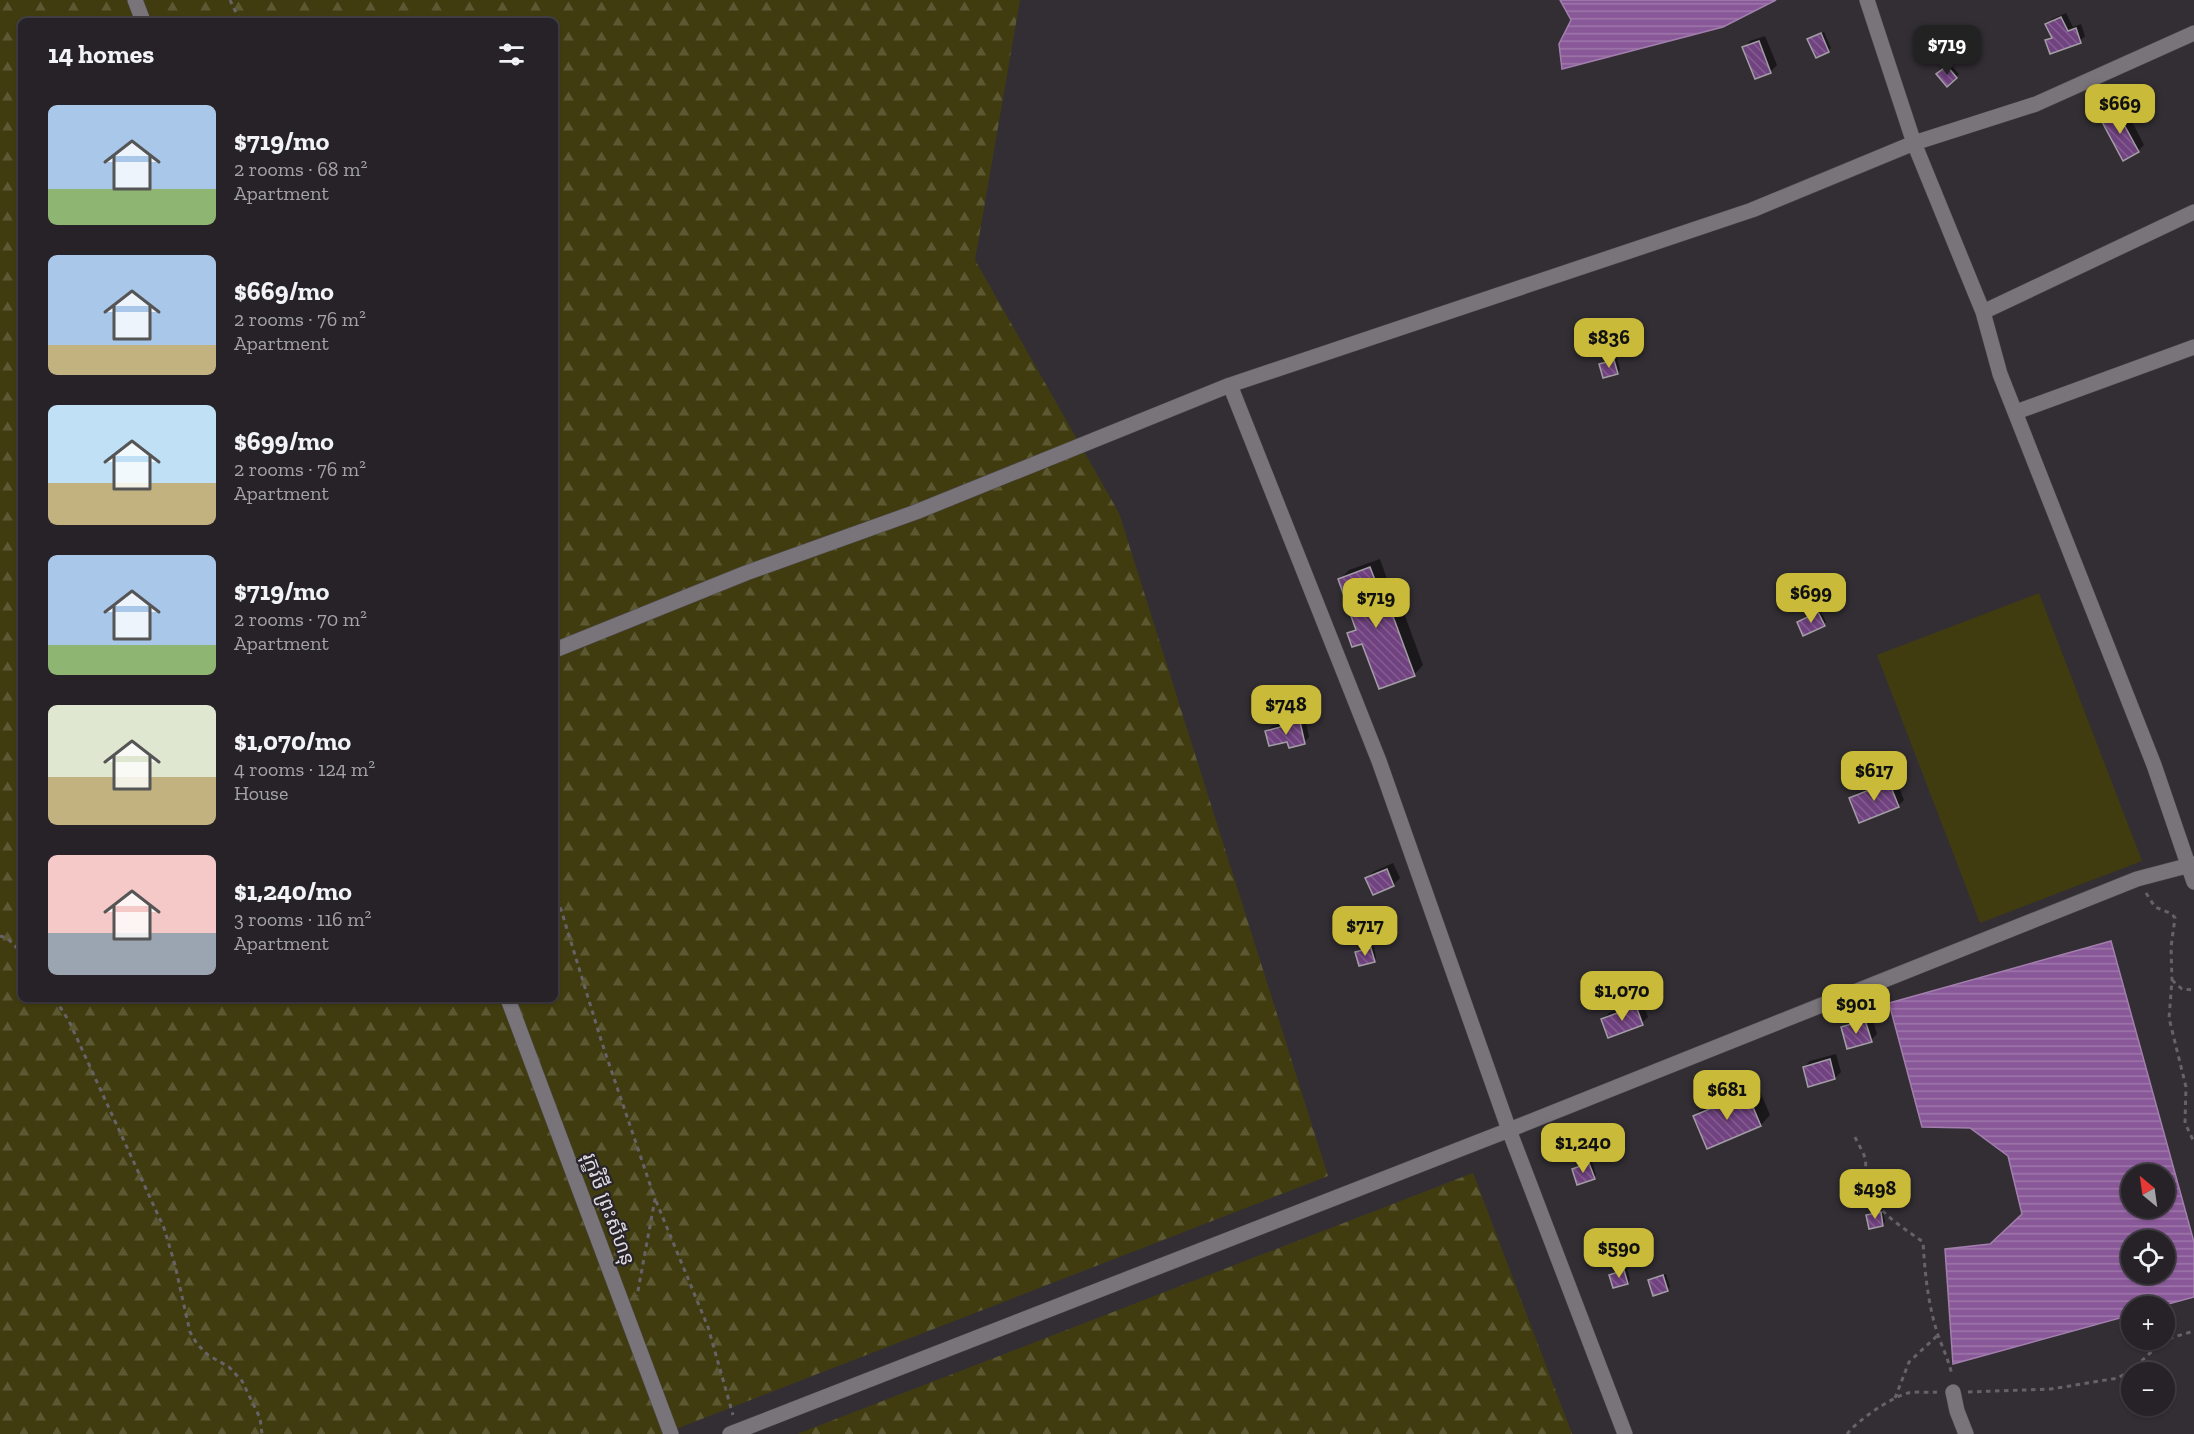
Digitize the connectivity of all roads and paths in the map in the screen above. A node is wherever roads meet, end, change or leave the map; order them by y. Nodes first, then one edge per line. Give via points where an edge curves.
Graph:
1 (135, 0) edge
2 (230, 0) edge
3 (1866, 0) edge
4 (142, 18) edge
5 (239, 18) edge
6 (2194, 33) edge
7 (1914, 143) junction
8 (2194, 212) edge
9 (1983, 312) junction
10 (2194, 347) edge
11 (1230, 385) junction
12 (2016, 412) junction
13 (558, 649) edge
14 (2191, 866) edge
15 (2137, 879) junction
16 (2194, 882) edge
17 (558, 900) edge
18 (0, 936) edge
19 (18, 949) edge
20 (2172, 980) junction
21 (2194, 990) edge
22 (58, 1002) edge
23 (509, 1002) edge
24 (1509, 1130) junction
25 (1856, 1137) dead end
26 (2194, 1142) edge
27 (655, 1199) junction
28 (631, 1327) junction
29 (2194, 1331) edge
30 (1938, 1335) junction
31 (1953, 1392) junction
32 (1894, 1399) junction
33 (734, 1432) edge
34 (262, 1434) edge
35 (671, 1434) edge
36 (1625, 1434) edge
37 (1847, 1434) edge
38 (1966, 1434) edge

1 - 4 street
2 - 5 path
3 - 7 street
6 - 7 street via 2036,104
7 - 9 street
7 - 11 street via 1752,210
8 - 9 street
9 - 12 street via 2000,374
10 - 12 street
11 - 13 street via 926,508 746,573
11 - 24 street via 1379,761
12 - 14 street
14 - 15 street
14 - 16 street
15 - 20 path via 2155,907 2175,918
15 - 24 street
17 - 27 path
18 - 19 path
20 - 21 path via 2179,987
20 - 26 path via 2169,1018 2186,1087 2185,1123
22 - 34 path via 164,1228 190,1332 196,1344 242,1381 261,1418
23 - 28 street, រុក្ខវិថី ព្រះសីហនុ
24 - 33 street
24 - 36 street
25 - 30 path via 1865,1160 1867,1187 1874,1200 1923,1242 1925,1284
27 - 28 path
27 - 33 path via 708,1327
28 - 35 street, រុក្ខវិថី ព្រះសីហនុ
29 - 31 path via 2164,1340 2118,1378 2050,1389
30 - 31 path via 1949,1359
30 - 32 path via 1909,1362
31 - 32 path via 1914,1392
31 - 38 street
32 - 37 path

